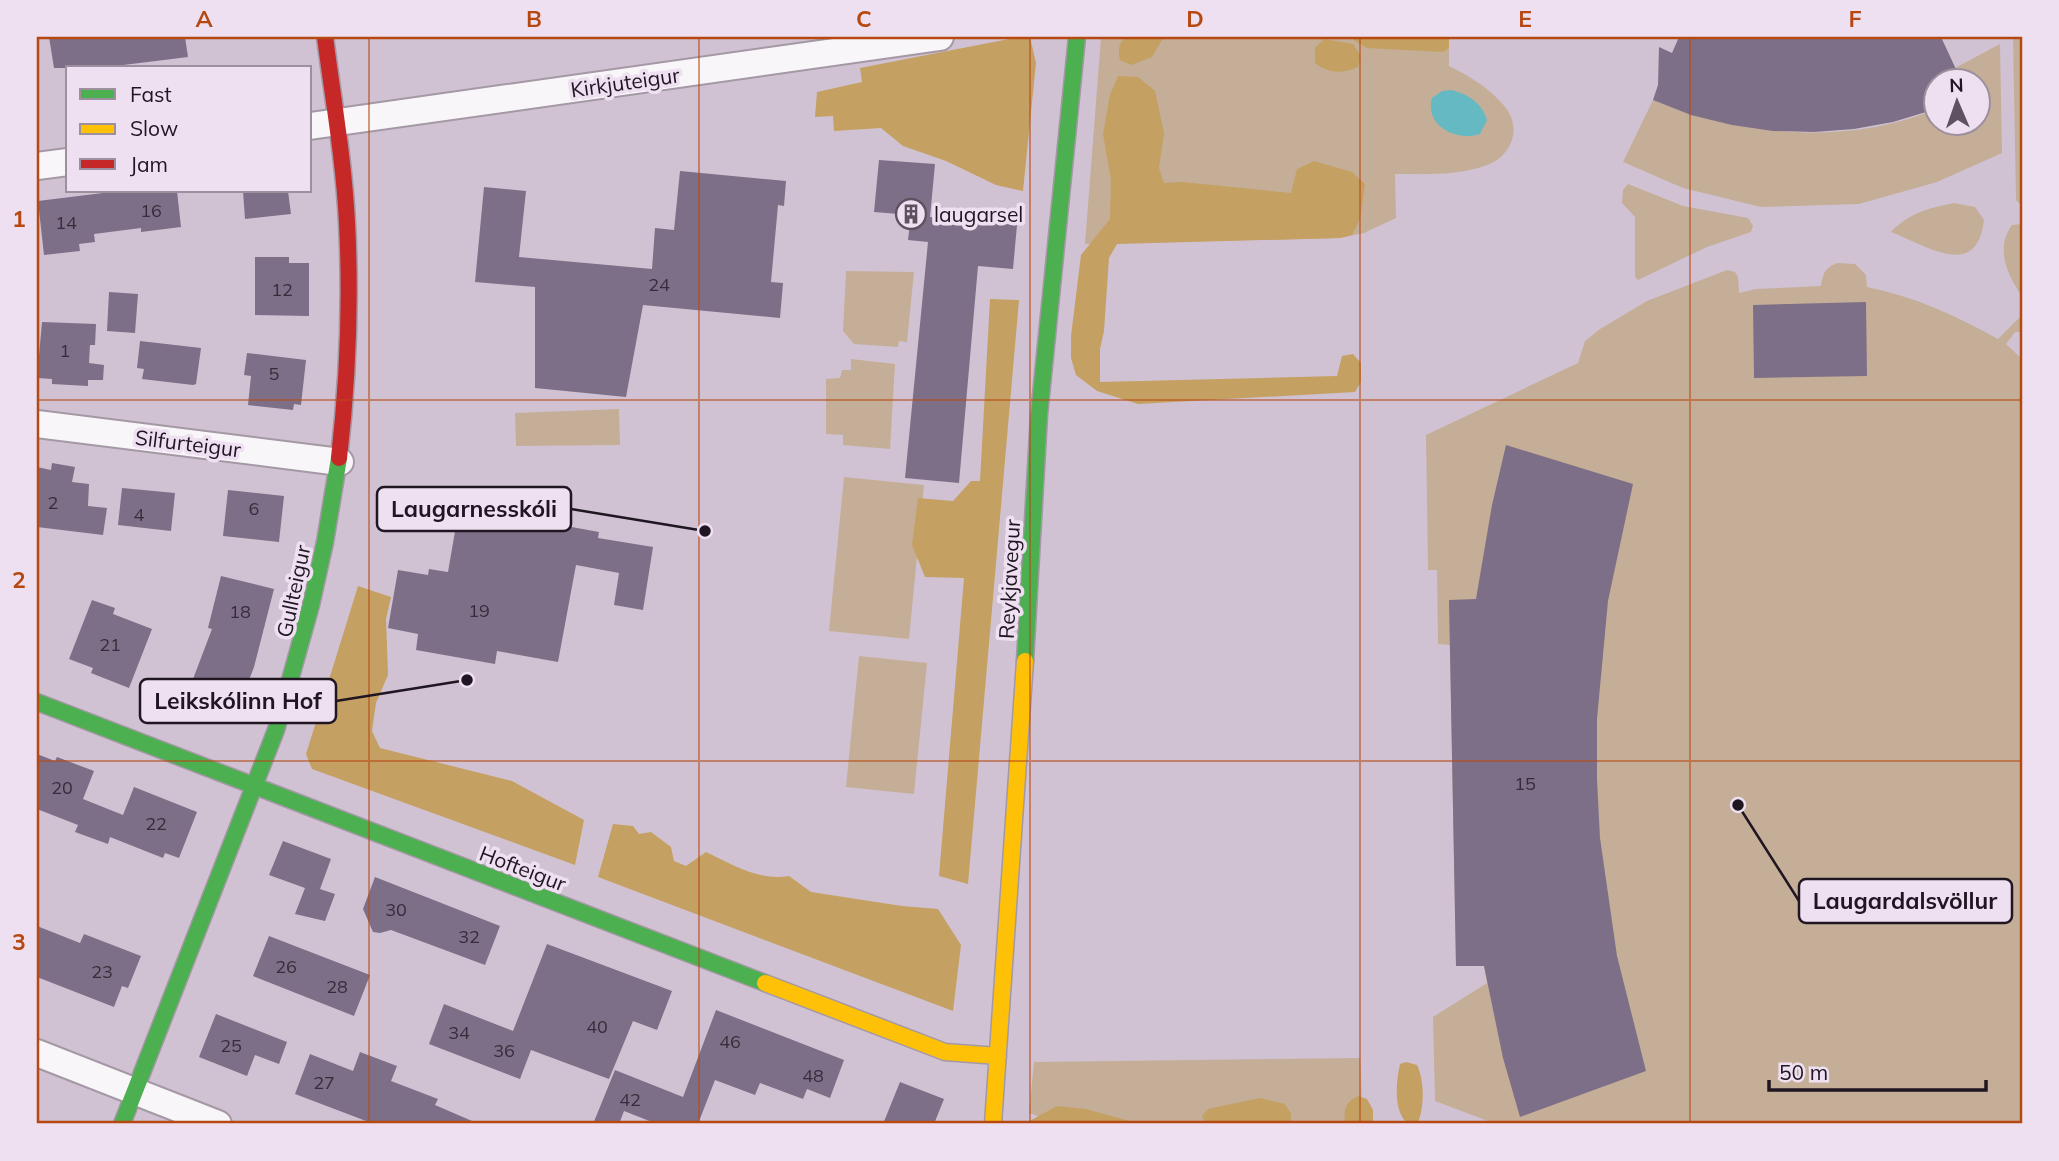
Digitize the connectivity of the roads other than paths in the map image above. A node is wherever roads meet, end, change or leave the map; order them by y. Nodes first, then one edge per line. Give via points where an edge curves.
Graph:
1 (325, 37) edge
2 (940, 37) edge
3 (1077, 37) edge
4 (337, 123) junction
5 (312, 127) edge
6 (66, 162) edge
7 (37, 166) edge
8 (37, 424) edge
9 (340, 462) junction
10 (37, 702) edge
11 (254, 787) junction
12 (37, 1052) edge
13 (998, 1056) junction
14 (135, 1091) junction
15 (122, 1124) edge
16 (218, 1124) edge
17 (993, 1124) edge

1 - 4 street, Gullteigur
2 - 4 street, Kirkjuteigur
3 - 13 street, Reykjavegur via 1040,415
4 - 5 street, Kirkjuteigur
4 - 9 street, Gullteigur via 349,284
6 - 7 street
8 - 9 street, Silfurteigur
9 - 11 street, Gullteigur via 315,600
10 - 11 street, Hofteigur
11 - 13 street, Hofteigur via 945,1052
11 - 14 street, Gullteigur
12 - 14 street
13 - 17 street, Reykjavegur
14 - 15 street, Gullteigur
14 - 16 street

